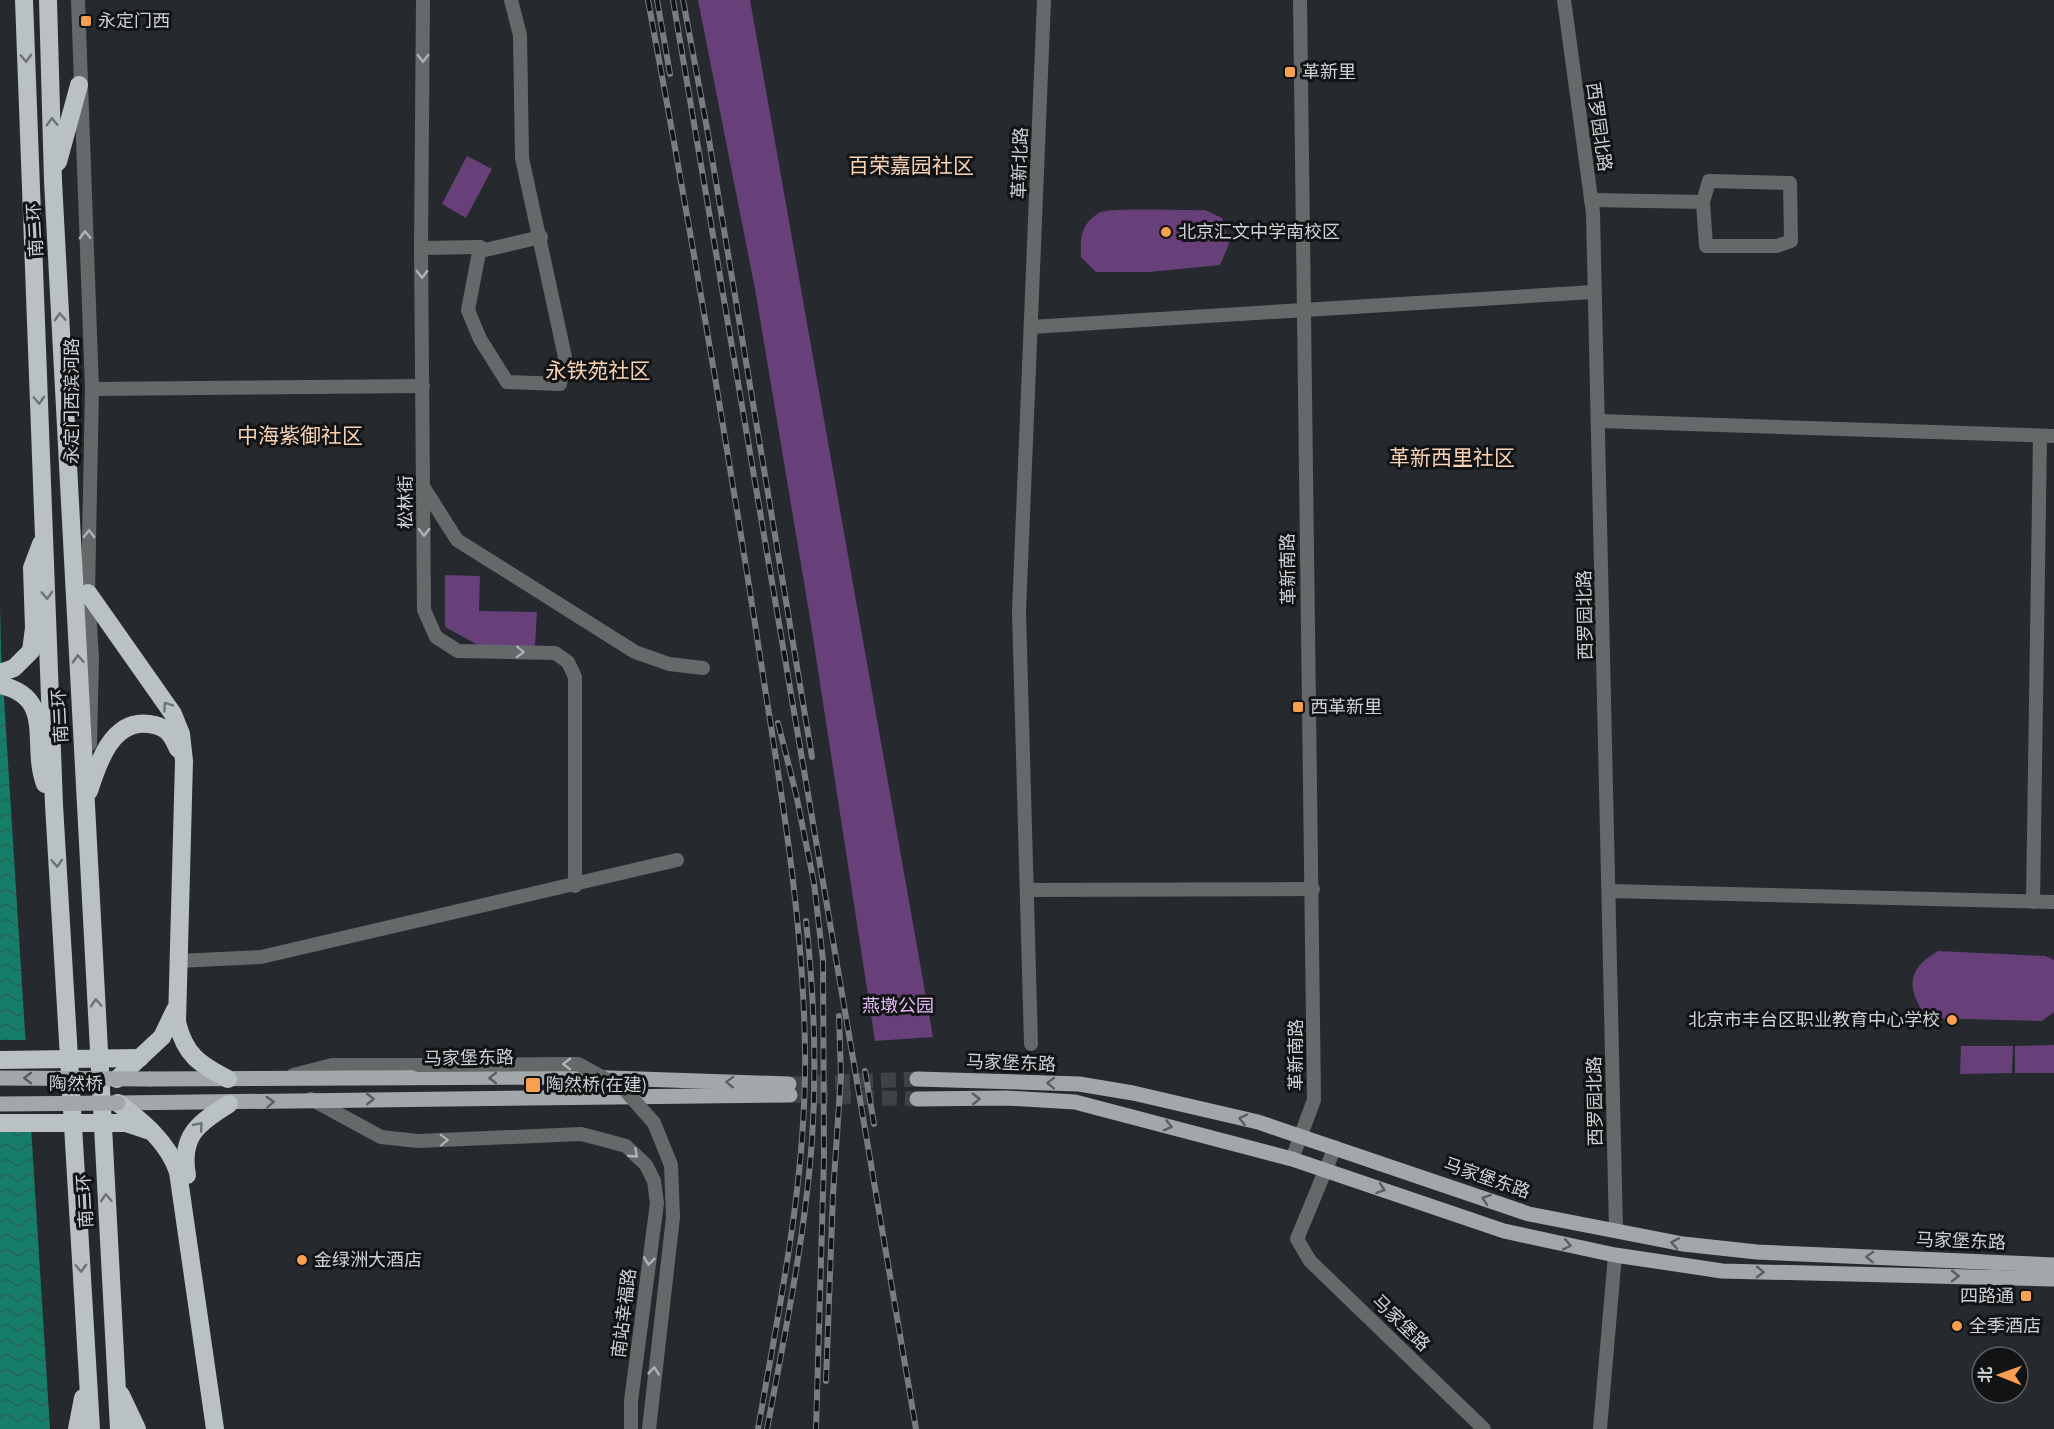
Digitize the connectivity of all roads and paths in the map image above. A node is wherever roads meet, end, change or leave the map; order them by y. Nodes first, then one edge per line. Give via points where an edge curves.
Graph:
1 (24, 0) edge
2 (48, 0) edge
3 (78, 0) edge
4 (423, 0) edge
5 (511, 0) edge
6 (1044, 0) edge
7 (1300, 0) edge
8 (1564, 0) edge
9 (79, 85) junction
10 (53, 181) junction
11 (1591, 200) junction
12 (1704, 202) junction
13 (541, 237) junction
14 (480, 247) junction
15 (421, 248) junction
16 (1593, 292) junction
17 (1302, 309) junction
18 (1031, 327) junction
19 (423, 386) junction
20 (92, 388) junction
21 (1599, 421) junction
22 (2047, 436) edge
23 (424, 488) junction
24 (44, 534) junction
25 (88, 593) junction
26 (703, 669) dead end
27 (7, 671) edge
28 (7, 687) edge
29 (184, 761) junction
30 (86, 801) junction
31 (54, 805) junction
32 (677, 860) dead end
33 (575, 886) junction
34 (1313, 889) junction
35 (1027, 890) junction
36 (1609, 891) junction
37 (2034, 902) junction
38 (2054, 902) edge
39 (178, 961) junction
40 (176, 1008) junction
41 (1031, 1044) dead end
42 (140, 1058) junction
43 (0, 1060) edge
44 (0, 1078) edge
45 (117, 1079) junction
46 (150, 1079) joint
47 (228, 1079) junction
48 (917, 1079) tunnel mouth
49 (273, 1080) junction
50 (311, 1099) junction
51 (917, 1099) tunnel mouth
52 (153, 1102) joint
53 (118, 1103) junction
54 (0, 1104) edge
55 (229, 1104) junction
56 (0, 1123) edge
57 (150, 1131) junction
58 (1299, 1135) junction
59 (1335, 1147) junction
60 (1292, 1159) junction
61 (1325, 1170) junction
62 (1616, 1231) junction
63 (1615, 1255) junction
64 (2054, 1265) edge
65 (2054, 1279) edge
66 (116, 1382) junction
67 (88, 1388) junction
68 (77, 1429) edge
69 (91, 1429) edge
70 (119, 1429) edge
71 (137, 1429) edge
72 (215, 1429) edge
73 (226, 1429) edge
74 (631, 1429) edge
75 (649, 1429) edge
76 (1484, 1429) edge
77 (1600, 1429) edge

1 -> 24 highway, 南二环
10 -> 2 highway, 南二环
3 - 9 street, 永定门西滨河路
4 -> 15 street, 松林街
5 - 13 street via 520,35 522,158
6 - 18 street, 革新北路
7 - 17 street, 革新南路
8 - 11 street, 西罗园北路
9 - 10 highway
20 -> 9 street, 永定门西滨河路
30 -> 10 highway, 南二环
11 - 12 street
11 - 16 street, 西罗园北路
12 - 12 street via 1709,181 1790,183 1791,241 1777,246 1706,246
13 - 14 street via 485,250
13 - 14 street via 565,357 560,384 507,382 480,339 468,310
14 - 15 street
15 -> 19 street, 松林街
16 - 17 street
16 - 21 street, 西罗园北路
17 - 18 street
17 - 34 street, 革新南路
18 - 35 street, 革新北路 via 1019,612
19 - 20 street
19 - 23 street, 松林街
25 -> 20 street, 永定门西滨河路
21 - 22 street
21 - 36 street, 西罗园北路
22 - 37 street
23 - 26 street via 457,540 635,652 669,664
23 -> 33 street, 松林街 via 424,610 436,637 459,651 555,653 568,662 575,676
24 - 27 highway via 32,568 31,651
24 -> 31 highway, 南二环
29 -> 25 highway via 181,734 173,714
25 - 30 street, 永定门西滨河路 via 92,710
28 - 31 highway via 24,694 35,710 41,773
29 - 30 highway via 171,733 159,725 142,723 125,728 109,743
29 - 39 highway
66 -> 30 highway, 南二环
31 -> 67 highway, 南二环
32 - 33 street
33 - 39 street via 261,957
34 - 35 street
34 - 58 street, 革新南路 via 1314,1100
35 - 41 street, 革新北路
36 - 37 street
36 - 62 street, 西罗园北路
37 - 38 street
39 - 40 highway
40 - 42 highway via 162,1037
40 - 47 highway via 185,1047 201,1065
42 - 43 highway, bridge
42 - 45 highway
45 -> 44 main road, 陶然桥, bridge
45 - 46 main road, 陶然桥, bridge
46 - 47 main road, 马家堡东路
47 - 49 main road, 马家堡东路
58 -> 48 main road, 马家堡东路 via 1258,1122 1079,1084
50 -> 49 main road, 马家堡东路 via 789,1090 582,1077
75 -> 49 street, bridge via 673,1217 671,1165 654,1123 624,1089 578,1064 332,1065
55 -> 50 main road, 马家堡东路
50 -> 74 street, 南站幸福路 via 381,1137 418,1141 581,1134 626,1146 646,1165 654,1181 657,1203 631,1401
51 -> 60 main road, 马家堡东路 via 1075,1102
52 - 53 main road, 陶然桥
52 - 55 main road, 马家堡东路
53 - 54 main road, 陶然桥, bridge
53 - 57 highway, bridge
73 -> 55 highway via 184,1159 186,1143 202,1120
56 - 57 highway, bridge via 126,1123
57 - 72 highway via 172,1155 178,1172
58 - 59 main road, 马家堡东路
58 - 60 street, 革新南路
59 - 61 street
62 -> 59 main road, 马家堡东路 via 1529,1214
60 - 61 main road, 马家堡东路
61 -> 63 main road, 马家堡东路 via 1504,1231
61 - 76 street, 马家堡路 via 1297,1239 1310,1261
64 -> 62 main road, 马家堡东路 via 1756,1252
63 -> 65 main road, 马家堡东路 via 1722,1271
63 - 77 street
66 - 70 highway, 南二环
66 - 71 highway
67 - 68 highway via 80,1404
67 - 69 highway, 南二环

